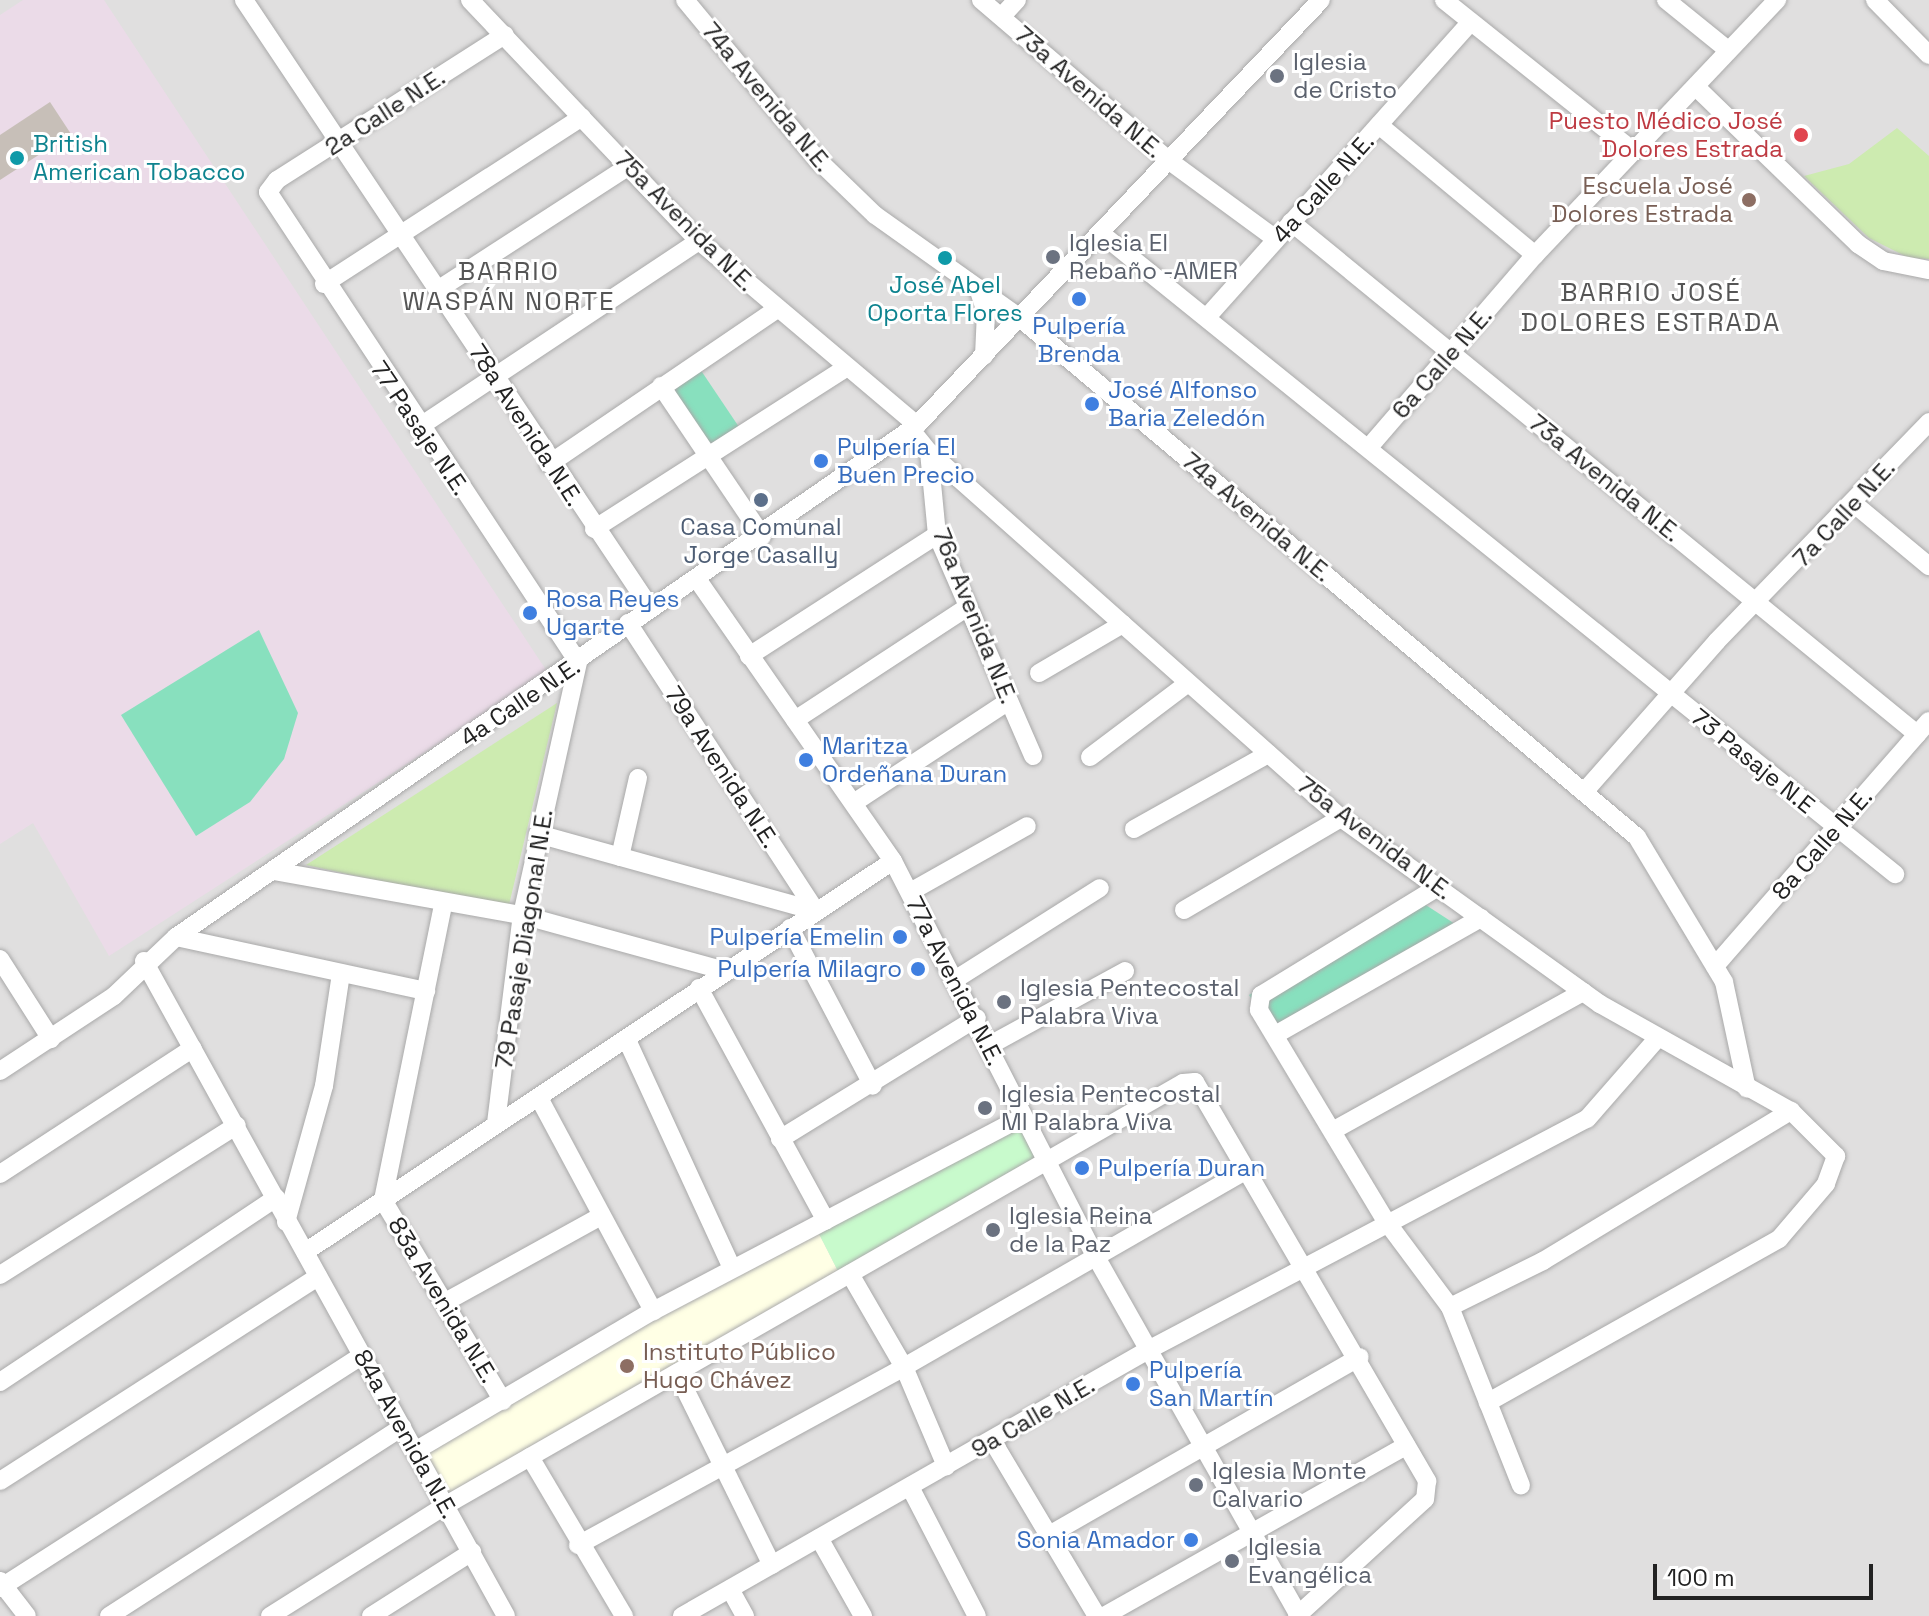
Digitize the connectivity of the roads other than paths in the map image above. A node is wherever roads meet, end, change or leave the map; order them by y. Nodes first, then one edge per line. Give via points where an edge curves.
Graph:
1 (244, 0) edge
2 (470, 0) edge
3 (685, 0) edge
4 (981, 0) edge
5 (1017, 0) edge
6 (1321, 0) edge
7 (1444, 0) edge
8 (1666, 0) edge
9 (1777, 0) edge
10 (1875, 0) edge
11 (1002, 16) junction
12 (1470, 23) junction
13 (505, 35) junction
14 (1728, 50) junction
15 (1929, 55) edge
16 (1696, 87) junction
17 (582, 117) junction
18 (1379, 125) junction
19 (339, 143) junction
20 (1633, 151) junction
21 (1171, 162) junction
22 (629, 166) junction
23 (268, 192) joint
24 (1291, 222) junction
25 (401, 231) junction
26 (1103, 235) junction
27 (1276, 239) junction
28 (699, 241) junction
29 (1535, 255) junction
30 (1929, 270) edge
31 (324, 284) junction
32 (978, 288) junction
33 (439, 289) junction
34 (776, 310) junction
35 (1207, 317) junction
36 (1020, 318) junction
37 (1451, 352) junction
38 (984, 356) junction
39 (847, 367) junction
40 (494, 376) junction
41 (661, 386) junction
42 (1929, 422) edge
43 (419, 427) junction
44 (914, 427) junction
45 (1370, 446) junction
46 (933, 454) junction
47 (708, 456) junction
48 (549, 464) junction
49 (1853, 503) junction
50 (594, 529) junction
51 (937, 535) junction
52 (762, 536) junction
53 (1929, 566) edge
54 (697, 579) junction
55 (1758, 604) junction
56 (966, 608) junction
57 (651, 609) junction
58 (628, 623) junction
59 (1123, 624) junction
60 (749, 656) junction
61 (578, 662) junction
62 (1039, 673) dead end
63 (1187, 684) junction
64 (1668, 694) junction
65 (1009, 701) junction
66 (795, 720) junction
67 (1923, 728) edge
68 (1268, 754) junction
69 (1033, 756) dead end
70 (1090, 757) dead end
71 (638, 778) dead end
72 (1584, 792) junction
73 (855, 802) junction
74 (1341, 818) junction
75 (1027, 826) dead end
76 (1837, 828) junction
77 (1134, 829) dead end
78 (538, 834) junction
79 (620, 857) junction
80 (893, 861) junction
81 (274, 871) junction
82 (1895, 874) dead end
83 (1438, 887) junction
84 (1100, 888) dead end
85 (910, 892) junction
86 (443, 905) junction
87 (1184, 910) dead end
88 (816, 911) junction
89 (522, 915) junction
90 (1481, 918) junction
91 (790, 928) junction
92 (176, 937) junction
93 (0, 959) edge
94 (144, 961) junction
95 (1715, 966) junction
96 (726, 971) junction
97 (1125, 971) dead end
98 (341, 974) junction
99 (956, 979) junction
100 (699, 988) junction
101 (426, 991) junction
102 (1583, 992) junction
103 (977, 1018) junction
104 (1275, 1035) junction
105 (51, 1039) junction
106 (627, 1040) junction
107 (1656, 1040) junction
108 (990, 1045) junction
109 (193, 1048) junction
110 (0, 1071) edge
111 (873, 1086) junction
112 (1747, 1089) junction
113 (539, 1098) junction
114 (1791, 1111) junction
115 (1023, 1117) junction
116 (496, 1123) junction
117 (237, 1125) junction
118 (1334, 1130) junction
119 (780, 1139) junction
120 (1049, 1164) junction
121 (1246, 1170) junction
122 (0, 1174) edge
123 (276, 1198) junction
124 (383, 1200) junction
125 (599, 1217) junction
126 (826, 1221) junction
127 (1386, 1221) junction
128 (286, 1222) junction
129 (305, 1252) junction
130 (1096, 1257) junction
131 (1302, 1266) junction
132 (732, 1268) junction
133 (850, 1274) junction
134 (0, 1275) edge
135 (318, 1277) junction
136 (447, 1301) junction
137 (1450, 1307) junction
138 (653, 1311) junction
139 (1150, 1349) junction
140 (362, 1356) junction
141 (1360, 1357) junction
142 (904, 1367) junction
143 (677, 1373) junction
144 (0, 1382) edge
145 (503, 1401) junction
146 (1488, 1402) junction
147 (402, 1427) junction
148 (992, 1440) junction
149 (1406, 1446) junction
150 (415, 1451) junction
151 (1204, 1452) junction
152 (530, 1457) junction
153 (725, 1464) junction
154 (946, 1466) junction
155 (0, 1481) edge
156 (1521, 1485) dead end
157 (910, 1487) junction
158 (446, 1505) junction
159 (1252, 1532) junction
160 (1049, 1535) junction
161 (819, 1538) junction
162 (578, 1545) junction
163 (472, 1552) junction
164 (772, 1565) junction
165 (1, 1585) edge
166 (730, 1589) junction
167 (1297, 1614) edge
168 (27, 1616) edge
169 (109, 1616) edge
170 (270, 1616) edge
171 (371, 1616) edge
172 (506, 1616) edge
173 (624, 1616) edge
174 (682, 1616) edge
175 (745, 1616) edge
176 (863, 1616) edge
177 (977, 1616) edge
178 (1097, 1616) edge
179 (1104, 1616) edge

1 - 19 street, 78a Avenida N.E.
2 - 13 street, 75a Avenida N.E.
3 - 32 street, 74a Avenida N.E. via 818,160 875,215
4 - 11 street, 73a Avenida N.E.
5 - 11 street
6 - 21 street, 4a Calle N.E.
7 - 12 street
8 - 14 street
9 - 14 street, 6a Calle N.E.
10 - 15 street
11 - 21 street, 73a Avenida N.E.
12 - 18 street, 4a Calle N.E.
12 - 20 street
13 - 17 street, 75a Avenida N.E.
13 - 19 street, 2a Calle N.E.
14 - 16 street, 6a Calle N.E.
16 - 20 street, 6a Calle N.E.
16 - 30 street via 1858,244 1883,261
17 - 22 street, 75a Avenida N.E.
17 - 25 street
18 - 24 street, 4a Calle N.E.
18 - 29 street
19 - 23 street, 2a Calle N.E. via 277,180
19 - 25 street, 78a Avenida N.E.
20 - 29 street, 6a Calle N.E.
21 - 26 street, 4a Calle N.E.
21 - 27 street, 73a Avenida N.E.
22 - 28 street, 75a Avenida N.E.
22 - 33 street
23 - 31 street, 77 Pasaje N.E.
24 - 27 street, 4a Calle N.E.
24 - 37 street, 73a Avenida N.E.
25 - 31 street
25 - 33 street, 78a Avenida N.E.
26 - 35 street, 73 Pasaje N.E
26 - 36 street, 4a Calle N.E.
27 - 35 street, 4a Calle N.E.
28 - 34 street, 75a Avenida N.E.
28 - 40 street
29 - 37 street, 6a Calle N.E.
31 - 43 street, 77 Pasaje N.E.
32 - 36 street, 74a Avenida N.E.
32 - 38 street via 986,312
33 - 40 street, 78a Avenida N.E.
34 - 39 street, 75a Avenida N.E.
34 - 41 street
35 - 45 street, 73 Pasaje N.E
36 - 38 street, 4a Calle N.E.
36 - 72 street, 74a Avenida N.E.
37 - 45 street, 6a Calle N.E.
37 - 55 street, 73a Avenida N.E.
38 - 44 street, 4a Calle N.E.
39 - 44 street, 75a Avenida N.E.
39 - 47 street
40 - 43 street
40 - 48 street, 78a Avenida N.E.
41 - 47 street
41 - 48 street
42 - 49 street, 7a Calle N.E.
43 - 61 street, 77 Pasaje N.E.
44 - 46 street
44 - 52 street, 4a Calle N.E.
45 - 64 street, 73 Pasaje N.E
46 - 51 street, 76a Avenida N.E.
46 - 59 street, 75a Avenida N.E.
47 - 50 street
47 - 52 street
48 - 50 street, 78a Avenida N.E.
49 - 53 street
49 - 55 street, 7a Calle N.E.
50 - 57 street, 78a Avenida N.E.
51 - 56 street, 76a Avenida N.E.
51 - 60 street
52 - 54 street, 4a Calle N.E.
54 - 57 street, 4a Calle N.E.
54 - 60 street, 77a Avenida N.E.
55 - 64 street
55 - 67 street, 73a Avenida N.E.
56 - 65 street, 76a Avenida N.E.
56 - 66 street
57 - 58 street, 4a Calle N.E.
58 - 61 street, 4a Calle N.E.
58 - 88 street, 79a Avenida N.E.
59 - 62 street
59 - 63 street, 75a Avenida N.E.
60 - 66 street, 77a Avenida N.E.
61 - 78 street, 79 Pasaje Diagonal N.E.
61 - 81 street, 4a Calle N.E.
63 - 68 street, 75a Avenida N.E.
63 - 70 street
64 - 72 street
64 - 76 street, 73 Pasaje N.E
65 - 69 street, 76a Avenida N.E.
65 - 73 street
66 - 73 street, 77a Avenida N.E.
67 - 76 street, 8a Calle N.E.
68 - 74 street, 75a Avenida N.E.
68 - 77 street
71 - 79 street
72 - 95 street, 74a Avenida N.E. via 1637,837
73 - 80 street, 77a Avenida N.E.
74 - 83 street, 75a Avenida N.E.
74 - 87 street
75 - 85 street
76 - 82 street, 73 Pasaje N.E
76 - 95 street, 8a Calle N.E.
78 - 79 street
78 - 89 street, 79 Pasaje Diagonal N.E.
79 - 88 street
80 - 85 street, 77a Avenida N.E.
80 - 88 street
81 - 86 street
81 - 92 street, 4a Calle N.E.
83 - 90 street, 75a Avenida N.E.
83 - 104 street via 1261,995 1259,1010
84 - 99 street
85 - 99 street, 77a Avenida N.E.
86 - 89 street
86 - 101 street
88 - 91 street
89 - 96 street
89 - 116 street, 79 Pasaje Diagonal N.E.
90 - 102 street, 75a Avenida N.E.
90 - 104 street
91 - 96 street
91 - 111 street
92 - 94 street, 4a Calle N.E.
92 - 98 street
93 - 105 street
94 - 105 street, 4a Calle N.E. via 114,996
94 - 109 street
95 - 112 street, 74a Avenida N.E.
96 - 100 street
97 - 108 street
98 - 101 street
98 - 128 street via 324,1086
99 - 103 street, 77a Avenida N.E.
100 - 106 street
100 - 119 street
101 - 124 street
102 - 107 street, 75a Avenida N.E.
102 - 118 street
103 - 108 street, 77a Avenida N.E.
103 - 111 street
104 - 118 street
105 - 110 street, 4a Calle N.E.
106 - 113 street
106 - 132 street
107 - 112 street, 75a Avenida N.E.
107 - 127 street, 9a Calle N.E. via 1587,1119
108 - 115 street, 77a Avenida N.E.
109 - 117 street
109 - 122 street
111 - 119 street
112 - 114 street, 75a Avenida N.E.
113 - 116 street
113 - 125 street
114 - 137 street via 1543,1261
114 - 146 street, 75a Avenida N.E. via 1829,1145 1837,1164 1779,1239
115 - 120 street, 77a Avenida N.E.
115 - 126 street
116 - 124 street
117 - 123 street
117 - 134 street
118 - 127 street
119 - 126 street
120 - 121 street via 1183,1083 1195,1082
120 - 130 street, 77a Avenida N.E.
120 - 133 street
121 - 130 street
121 - 131 street
123 - 128 street
123 - 144 street
124 - 129 street
124 - 136 street, 83a Avenida N.E.
125 - 136 street
125 - 138 street
126 - 132 street
127 - 131 street, 9a Calle N.E.
127 - 137 street
128 - 129 street, 84a Avenida N.E.
129 - 135 street, 84a Avenida N.E.
130 - 139 street, 77a Avenida N.E.
130 - 142 street
131 - 139 street, 9a Calle N.E.
131 - 141 street
132 - 138 street
133 - 142 street
133 - 143 street
135 - 140 street, 84a Avenida N.E.
135 - 155 street
136 - 145 street, 83a Avenida N.E.
137 - 146 street
138 - 145 street
139 - 148 street, 9a Calle N.E.
139 - 151 street, 77a Avenida N.E.
140 - 147 street, 84a Avenida N.E.
140 - 165 street
141 - 149 street
141 - 151 street
142 - 153 street
142 - 154 street
143 - 152 street
143 - 153 street
145 - 150 street
146 - 156 street
147 - 150 street, 84a Avenida N.E.
147 - 169 street
148 - 154 street, 9a Calle N.E.
148 - 160 street
149 - 159 street
149 - 167 street via 1427,1481 1425,1499
150 - 158 street, 84a Avenida N.E.
151 - 159 street, 77a Avenida N.E.
151 - 160 street
152 - 158 street
152 - 162 street
153 - 162 street
153 - 164 street
154 - 157 street, 9a Calle N.E.
157 - 161 street, 9a Calle N.E.
157 - 177 street
158 - 163 street, 84a Avenida N.E.
158 - 170 street
159 - 167 street, 77a Avenida N.E.
159 - 179 street
160 - 178 street
161 - 164 street, 9a Calle N.E.
161 - 176 street
162 - 173 street
163 - 171 street
163 - 172 street, 84a Avenida N.E.
164 - 166 street, 9a Calle N.E.
165 - 168 street
166 - 174 street, 9a Calle N.E.
166 - 175 street

